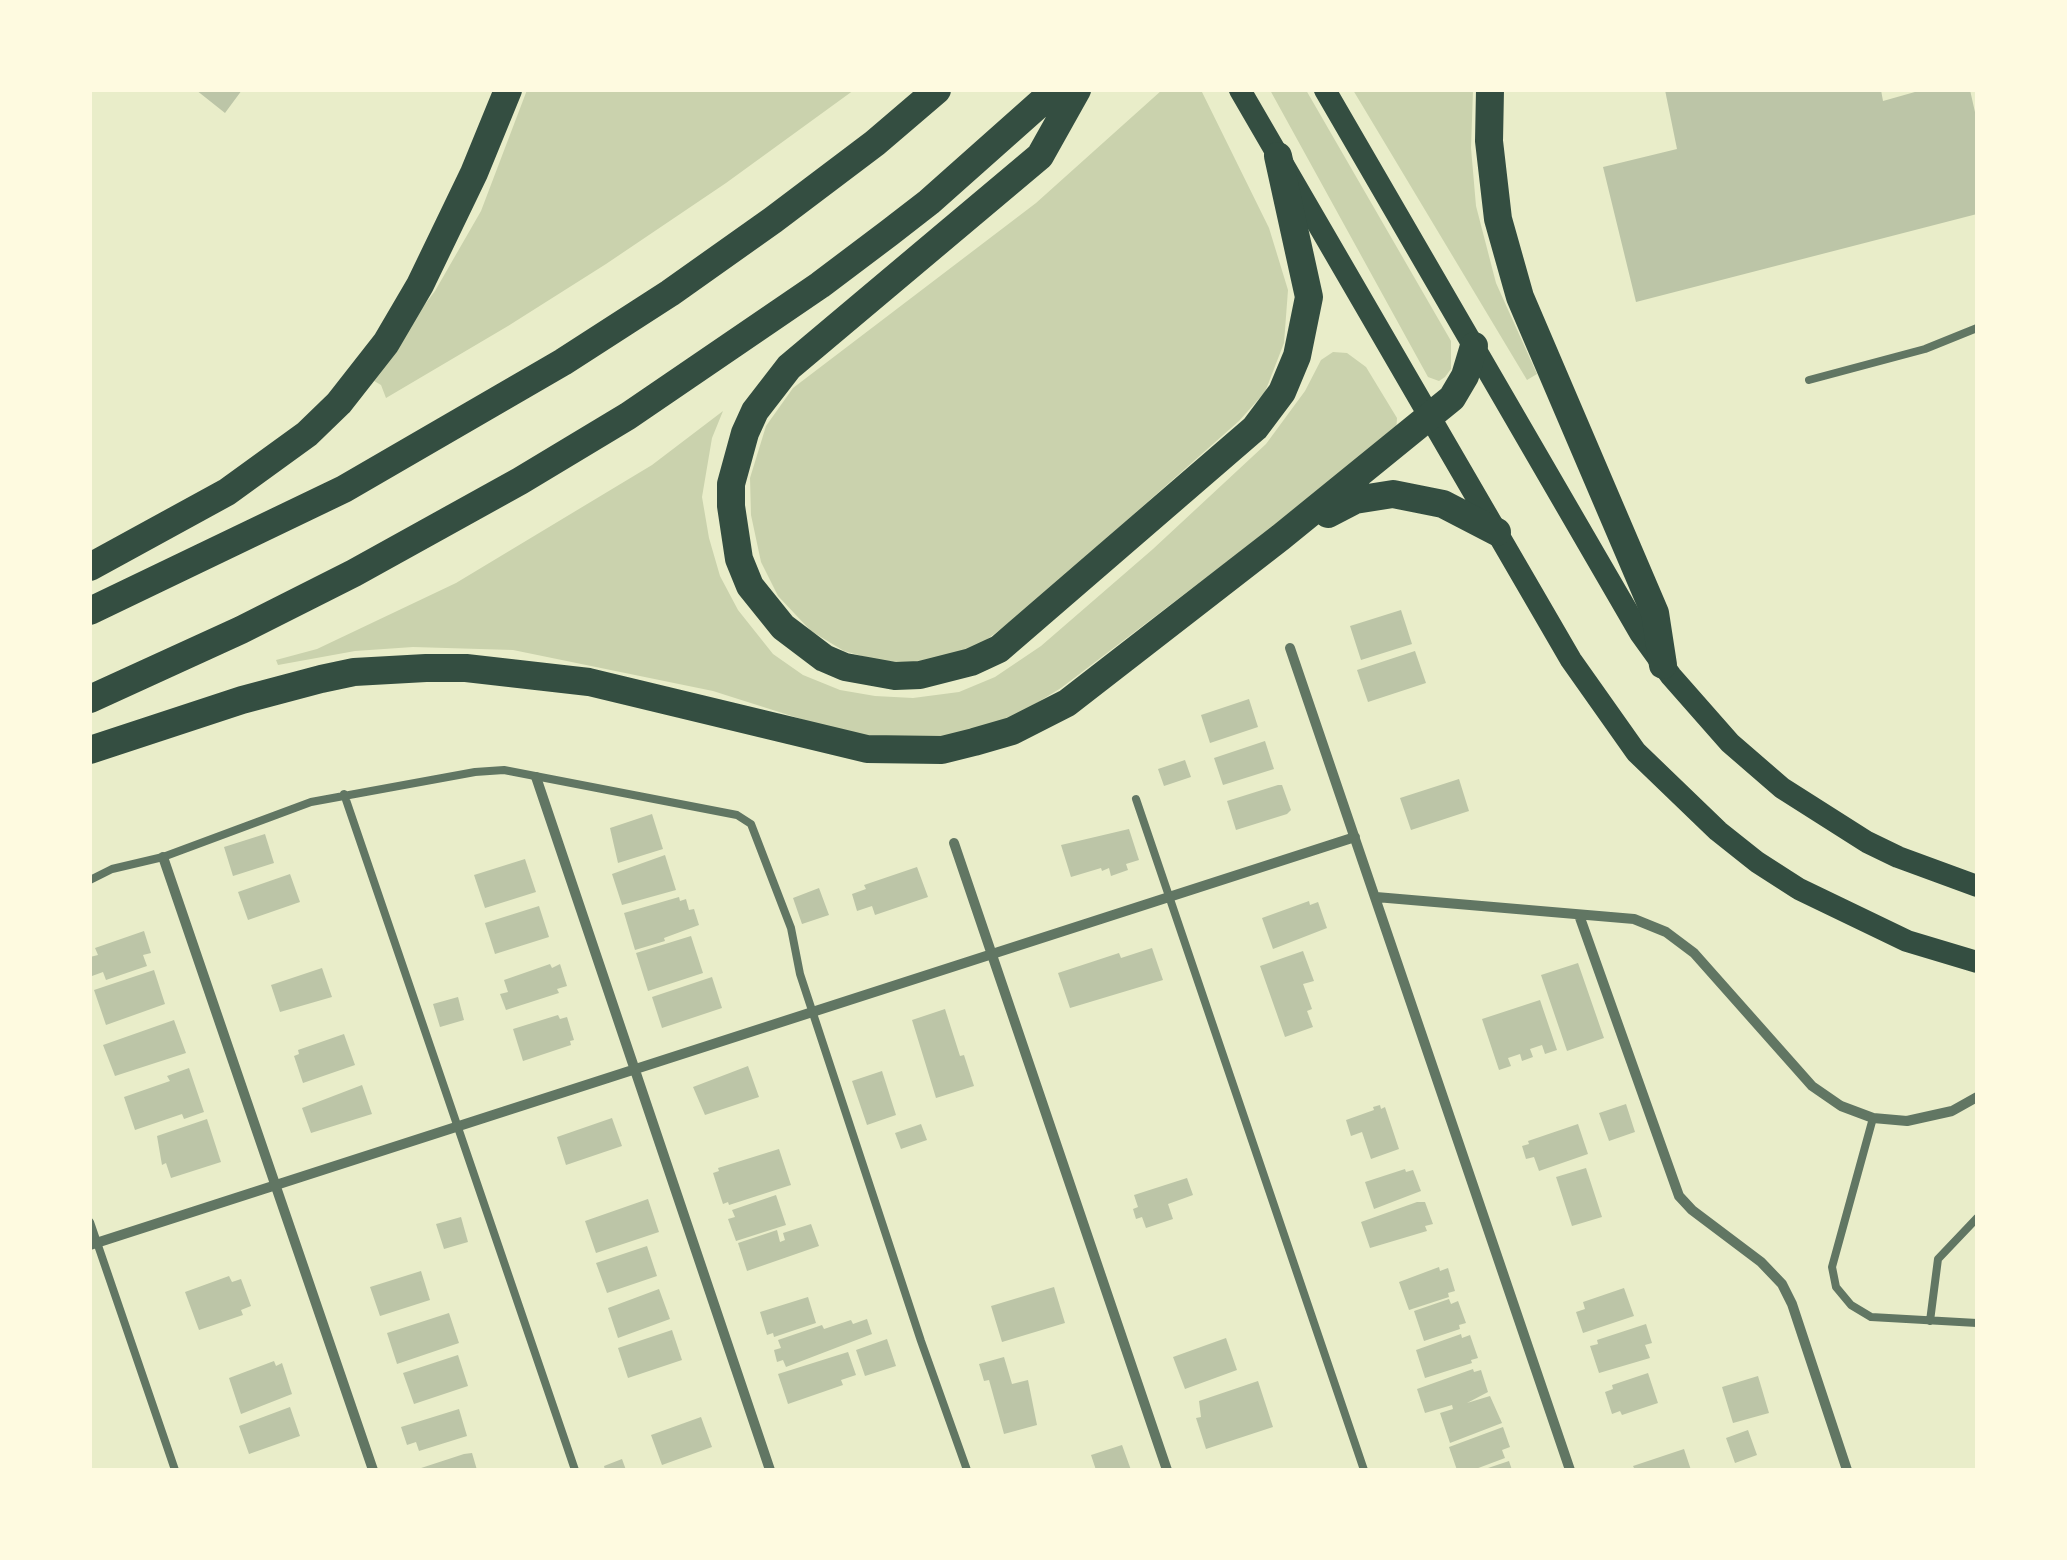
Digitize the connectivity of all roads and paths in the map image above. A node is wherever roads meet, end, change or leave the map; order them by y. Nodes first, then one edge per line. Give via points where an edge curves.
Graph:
1 (508, 90) edge
2 (937, 90) edge
3 (1054, 90) edge
4 (1077, 90) edge
5 (1240, 90) edge
6 (1325, 90) edge
7 (1490, 90) edge
8 (1278, 156) junction
9 (1977, 328) edge
10 (1474, 346) junction
11 (1809, 380) dead end
12 (1432, 417) junction
13 (1497, 532) junction
14 (1282, 537) junction
15 (90, 567) edge
16 (90, 610) edge
17 (1290, 648) dead end
18 (1664, 665) junction
19 (90, 699) edge
20 (90, 750) edge
21 (536, 777) junction
22 (344, 794) junction
23 (1136, 800) dead end
24 (1356, 838) junction
25 (954, 843) dead end
26 (163, 857) junction
27 (90, 880) edge
28 (1977, 886) edge
29 (1170, 896) junction
30 (1376, 897) junction
31 (1580, 915) junction
32 (992, 954) junction
33 (1977, 962) edge
34 (813, 1012) junction
35 (636, 1069) junction
36 (1977, 1096) edge
37 (1872, 1118) junction
38 (457, 1127) junction
39 (277, 1186) junction
40 (1977, 1218) edge
41 (90, 1222) edge
42 (93, 1244) edge
43 (1930, 1321) junction
44 (1977, 1324) edge
45 (175, 1470) edge
46 (373, 1470) edge
47 (575, 1470) edge
48 (770, 1470) edge
49 (968, 1470) edge
50 (1167, 1470) edge
51 (1364, 1470) edge
52 (1570, 1470) edge
53 (1847, 1470) edge

1 - 15 highway via 412,300 340,403 227,492
2 - 16 highway via 799,201 563,362 344,489
3 - 19 highway via 916,212 628,416 354,573
4 - 8 highway via 1040,156 789,367 745,433 731,506 750,586 783,627 845,667 920,674 999,649 1255,428 1282,392 1297,356 1309,297
5 - 8 main road
6 - 10 main road
7 - 18 highway via 1492,177 1508,257 1537,343 1655,613
8 - 12 main road
9 - 11 lane
10 - 12 highway via 1459,387
10 - 18 main road
12 - 13 main road
12 - 14 highway
13 - 14 highway via 1443,504 1393,494 1355,500
13 - 33 main road via 1616,726 1688,805 1799,889 1906,941
14 - 20 highway via 1067,703 1012,731 942,750 867,749 589,682 453,668 320,679
17 - 24 street
18 - 28 main road via 1730,743 1782,788 1867,842
21 - 22 lane via 475,772
21 - 34 lane via 738,815 751,824 791,928
21 - 35 street
22 - 26 lane
22 - 38 lane
23 - 29 lane
24 - 29 street
24 - 30 street
25 - 32 street
26 - 27 lane
26 - 39 street
29 - 32 street
29 - 51 lane
30 - 31 street
30 - 52 street
31 - 37 street via 1634,919 1666,932 1694,952 1812,1086
31 - 53 street via 1678,1196 1782,1284
32 - 34 street
32 - 50 street
34 - 35 street
34 - 49 lane
35 - 38 street
35 - 48 street
36 - 37 street via 1930,1117
37 - 43 lane via 1832,1267 1836,1287 1872,1316
38 - 39 street
38 - 47 lane
39 - 42 street
39 - 46 street
40 - 43 lane via 1938,1259
41 - 42 lane
42 - 45 lane
43 - 44 lane

